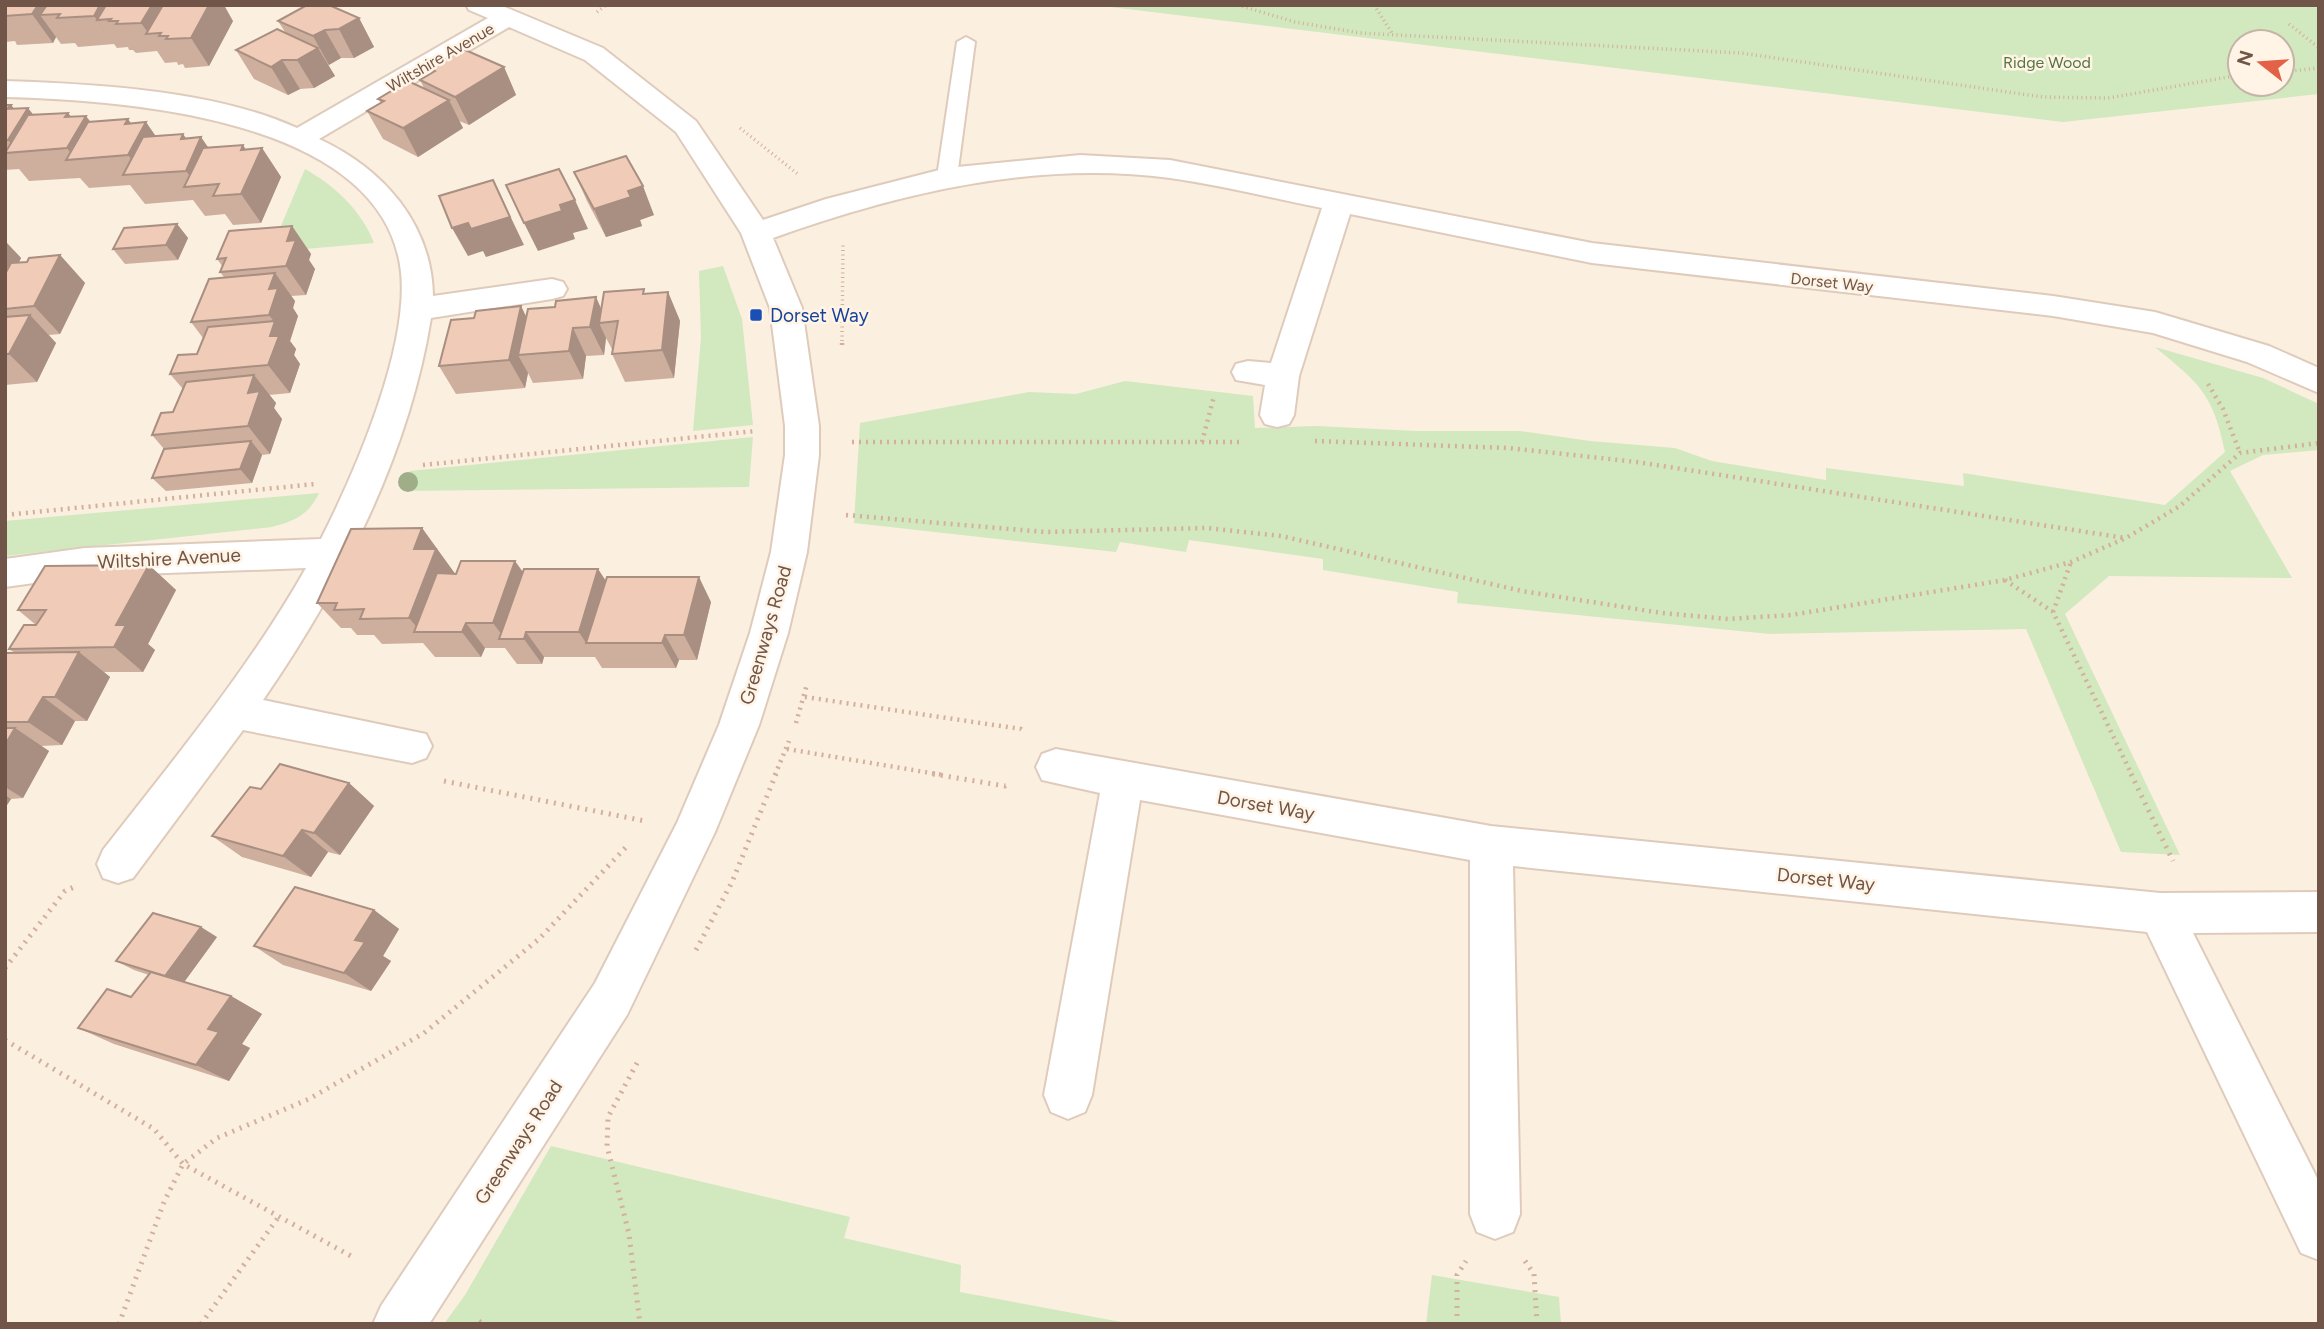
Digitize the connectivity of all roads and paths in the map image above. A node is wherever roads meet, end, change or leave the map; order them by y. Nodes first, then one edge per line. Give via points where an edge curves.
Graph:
1 (606, 5) edge
2 (1238, 5) edge
3 (1374, 5) edge
4 (493, 11) edge
5 (596, 11) dead end
6 (2289, 24) dead end
7 (1392, 34) junction
8 (966, 42) dead end
9 (2319, 48) edge
10 (2319, 68) edge
11 (2296, 70) edge
12 (2226, 77) edge
13 (5, 89) edge
14 (299, 139) junction
15 (947, 177) junction
16 (1338, 205) junction
17 (757, 233) junction
18 (552, 289) dead end
19 (419, 309) junction
20 (2155, 323) junction
21 (1248, 372) dead end
22 (1283, 376) junction
23 (2319, 382) edge
24 (1276, 415) dead end
25 (802, 426) junction
26 (1311, 441) dead end
27 (852, 442) dead end
28 (1242, 442) dead end
29 (2319, 443) edge
30 (2240, 453) junction
31 (369, 474) junction
32 (5, 515) edge
33 (846, 515) dead end
34 (2126, 538) junction
35 (333, 553) junction
36 (2071, 562) junction
37 (5, 573) edge
38 (2005, 580) junction
39 (2053, 612) junction
40 (804, 697) dead end
41 (234, 711) junction
42 (412, 746) joint
43 (787, 749) dead end
44 (1056, 767) junction
45 (1124, 780) junction
46 (640, 831) dead end
47 (631, 841) dead end
48 (1491, 845) junction
49 (118, 864) joint
50 (2319, 912) edge
51 (2179, 913) junction
52 (5, 968) edge
53 (5, 1040) edge
54 (1068, 1095) dead end
55 (183, 1164) junction
56 (280, 1214) junction
57 (1495, 1214) junction
58 (2319, 1236) edge
59 (351, 1256) dead end
60 (119, 1324) edge
61 (201, 1324) edge
62 (400, 1324) edge
63 (1457, 1324) edge
64 (1536, 1324) edge

1 - 5 path
2 - 7 path via 1295,22
3 - 7 path
4 - 14 street, Wiltshire Avenue
4 - 17 street, Greenways Road via 594,54 686,127
6 - 9 path
7 - 12 path via 1741,53 2042,97 2108,98
8 - 15 lane
10 - 11 path
13 - 14 street via 134,96 238,118
14 - 19 street via 341,160 377,190 402,225 416,266
15 - 16 street, Dorset Way via 1080,164 1170,169
15 - 17 street, Dorset Way via 836,205
16 - 20 street, Dorset Way via 1592,253 2053,306
16 - 22 street
17 - 25 street, Greenways Road via 786,308
18 - 19 street
19 - 31 street via 404,372
20 - 23 street, Dorset Way via 2258,354
20 - 30 path via 2168,344 2206,380
21 - 22 street
22 - 24 street
25 - 31 path
25 - 62 street, Greenways Road via 789,552 769,633 694,832 611,999
26 - 34 path via 1508,448 1637,462
27 - 28 path
29 - 30 path
30 - 34 path via 2180,506
31 - 32 path via 332,482
31 - 35 street
33 - 38 path via 1045,532 1207,528 1281,536 1522,591 1728,619 1791,615
34 - 36 path
35 - 37 street, Wiltshire Avenue via 85,562
35 - 41 street
36 - 38 path
36 - 39 path
38 - 39 path
39 - 51 path
40 - 44 path via 1020,729
41 - 42 street
41 - 49 street
42 - 46 path via 426,777 648,822
43 - 44 path via 1004,786
44 - 45 street, Dorset Way
45 - 48 street, Dorset Way
45 - 54 street
47 - 55 path via 539,939 424,1032 309,1099 217,1138
48 - 51 street, Dorset Way
48 - 57 street
49 - 52 path via 65,891
50 - 51 street, Dorset Way
51 - 58 street
53 - 55 path via 153,1129
55 - 56 path
55 - 60 path via 164,1202
56 - 59 path
56 - 61 path
57 - 63 path via 1457,1275
57 - 64 path via 1534,1274

